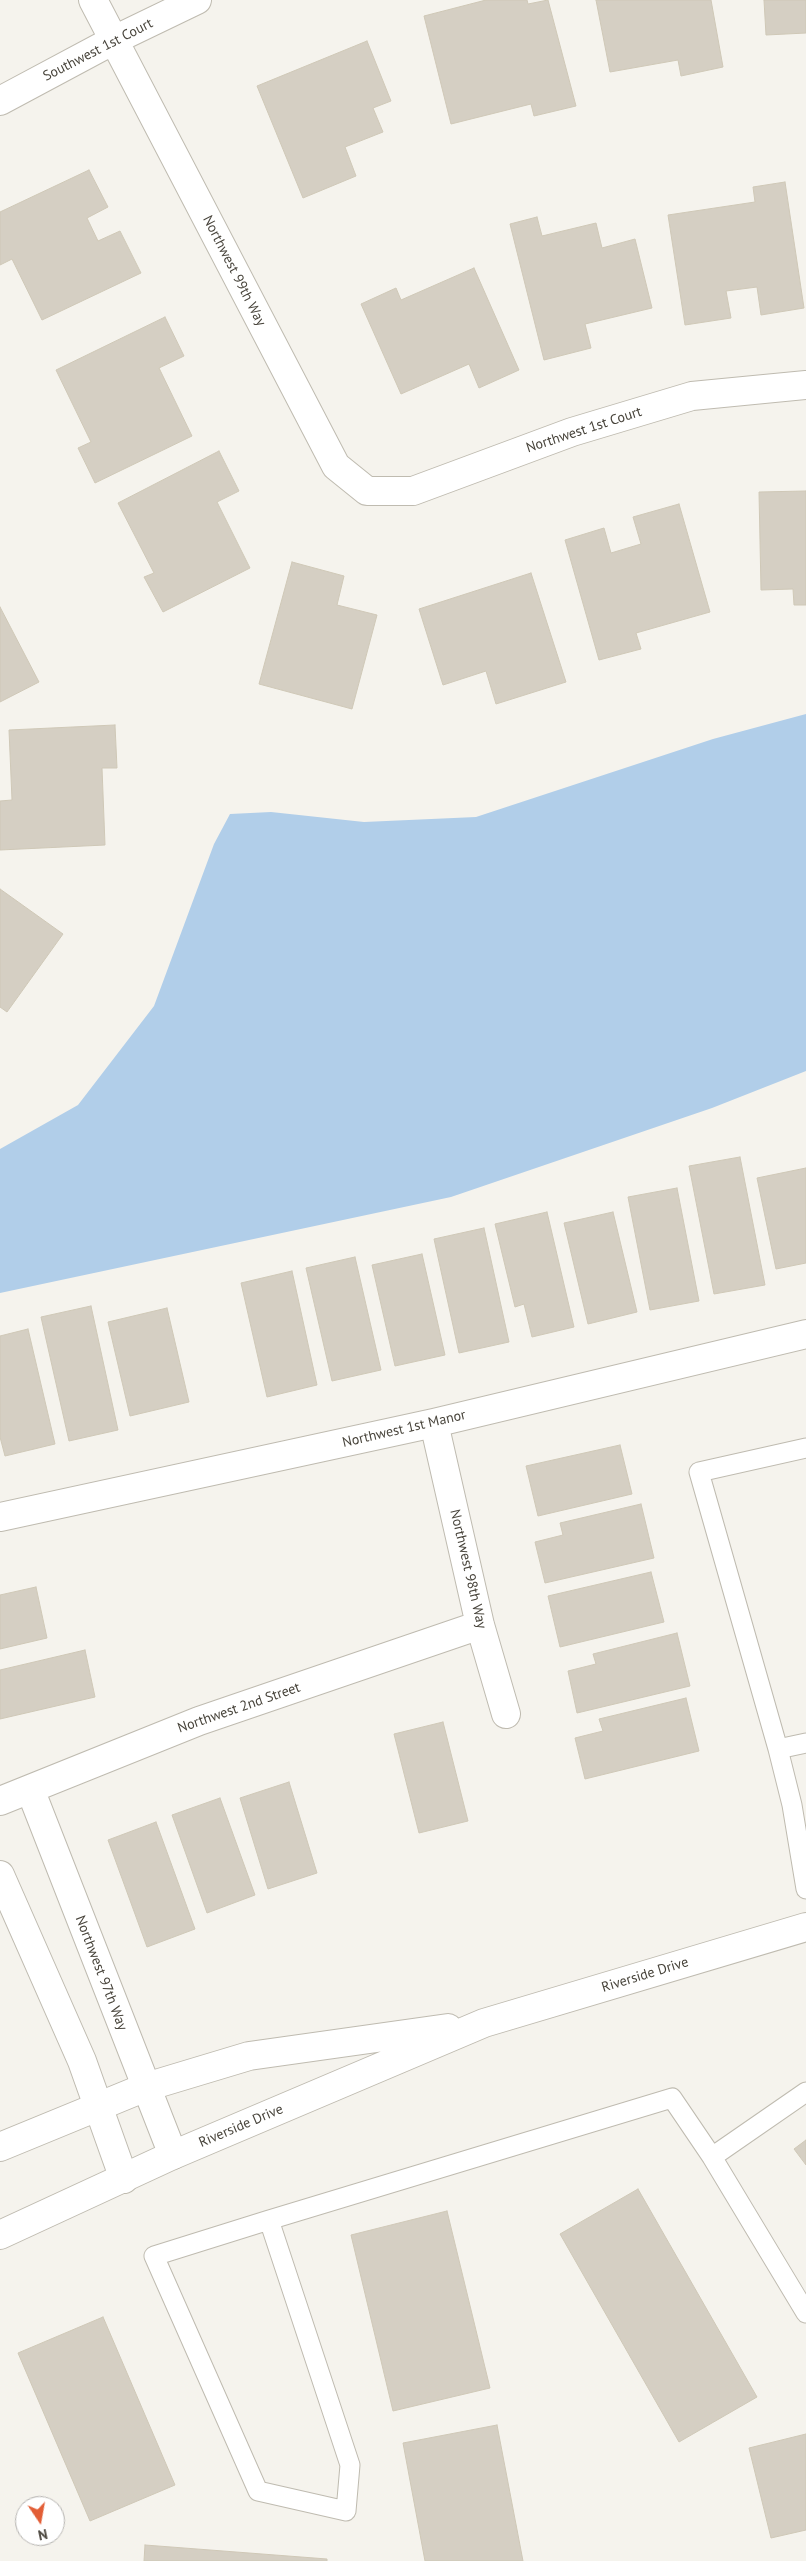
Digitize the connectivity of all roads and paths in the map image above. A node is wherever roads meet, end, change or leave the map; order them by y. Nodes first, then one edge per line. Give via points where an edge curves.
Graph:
1 (93, 0) edge
2 (197, 0) edge
3 (114, 40) junction
4 (0, 101) edge
5 (806, 386) edge
6 (367, 491) joint
7 (806, 1334) edge
8 (434, 1423) junction
9 (806, 1448) edge
10 (0, 1517) edge
11 (480, 1625) junction
12 (506, 1714) dead end
13 (806, 1743) edge
14 (778, 1749) junction
15 (30, 1789) junction
16 (0, 1801) edge
17 (0, 1875) edge
18 (806, 1889) edge
19 (806, 1927) edge
20 (484, 2023) junction
21 (146, 2087) junction
22 (806, 2092) edge
23 (98, 2106) junction
24 (0, 2147) edge
25 (173, 2155) junction
26 (712, 2157) junction
27 (124, 2178) junction
28 (269, 2220) junction
29 (0, 2235) edge
30 (806, 2313) edge

1 - 3 street, Northwest 99th Way
2 - 3 street, Southwest 1st Court
3 - 4 street, Southwest 1st Court
3 - 6 street, Northwest 99th Way via 336,466
5 - 6 street, Northwest 1st Court via 692,396 572,432 413,491
7 - 8 street, Northwest 1st Manor
8 - 10 street, Northwest 1st Manor
8 - 11 street, Northwest 98th Way
9 - 14 lane via 699,1472
11 - 12 street, Northwest 98th Way
11 - 15 street, Northwest 2nd Street via 200,1721
13 - 14 lane
14 - 18 lane via 792,1805
15 - 16 street, Northwest 2nd Street
15 - 21 street, Northwest 97th Way
17 - 23 street
19 - 20 street, Riverside Drive
20 - 21 street, Riverside Drive via 249,2056
20 - 25 street, Riverside Drive
21 - 23 street, Riverside Drive
21 - 25 street, Northwest 97th Way
22 - 26 lane
23 - 24 street, Riverside Drive
23 - 27 street
25 - 27 street, Riverside Drive
26 - 28 lane via 672,2098
26 - 30 lane
27 - 29 street, Riverside Drive
28 - 28 lane via 350,2465 346,2511 258,2491 154,2256

